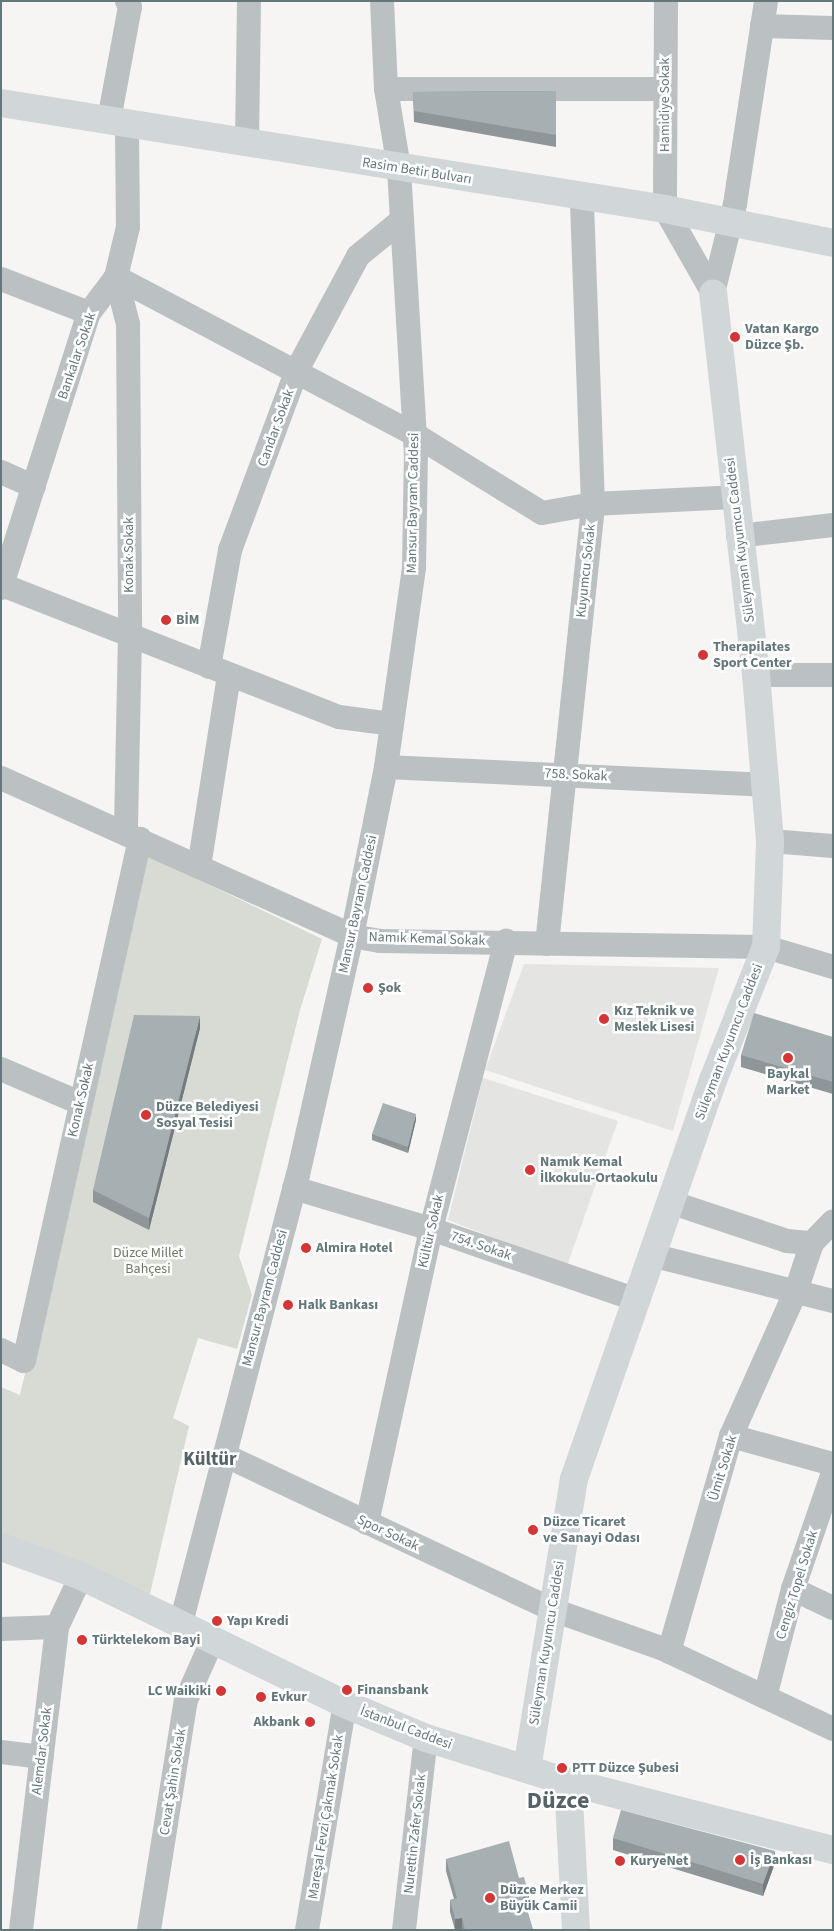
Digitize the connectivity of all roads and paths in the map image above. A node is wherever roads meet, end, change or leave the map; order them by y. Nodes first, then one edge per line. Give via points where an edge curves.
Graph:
1 (127, 1) edge
2 (248, 1) edge
3 (382, 1) edge
4 (666, 1) edge
5 (766, 1) edge
6 (762, 26) junction
7 (833, 28) edge
8 (386, 89) junction
9 (664, 89) junction
10 (1, 103) edge
11 (118, 122) junction
12 (247, 144) junction
13 (399, 168) junction
14 (582, 198) junction
15 (665, 209) junction
16 (402, 220) junction
17 (731, 221) junction
18 (833, 243) edge
19 (116, 277) junction
20 (1, 279) edge
21 (713, 293) junction
22 (89, 313) junction
23 (297, 370) junction
24 (414, 434) junction
25 (1, 472) edge
26 (34, 487) junction
27 (734, 497) junction
28 (593, 504) junction
29 (833, 525) edge
30 (738, 536) junction
31 (2, 586) edge
32 (130, 635) junction
33 (219, 671) junction
34 (756, 675) junction
35 (833, 675) edge
36 (392, 724) junction
37 (386, 767) junction
38 (563, 774) junction
39 (1, 778) edge
40 (765, 786) junction
41 (133, 837) junction
42 (770, 841) junction
43 (833, 846) edge
44 (199, 867) junction
45 (352, 936) junction
46 (506, 941) junction
47 (547, 944) junction
48 (766, 947) junction
49 (833, 967) edge
50 (1, 1069) edge
51 (80, 1103) junction
52 (294, 1188) junction
53 (670, 1202) junction
54 (833, 1221) edge
55 (431, 1229) junction
56 (812, 1242) junction
57 (651, 1255) junction
58 (796, 1292) junction
59 (637, 1300) junction
60 (833, 1301) edge
61 (1, 1350) edge
62 (731, 1436) junction
63 (224, 1455) junction
64 (833, 1464) edge
65 (833, 1473) edge
66 (367, 1523) junction
67 (1, 1547) edge
68 (81, 1576) junction
69 (793, 1589) junction
70 (833, 1608) edge
71 (553, 1610) junction
72 (181, 1623) junction
73 (57, 1627) junction
74 (1, 1628) edge
75 (213, 1638) junction
76 (669, 1652) junction
77 (765, 1697) junction
78 (345, 1704) junction
79 (833, 1729) edge
80 (426, 1738) junction
81 (1, 1752) edge
82 (42, 1757) junction
83 (527, 1769) junction
84 (568, 1782) junction
85 (833, 1850) edge
86 (21, 1930) edge
87 (149, 1930) edge
88 (307, 1930) edge
89 (404, 1930) edge
90 (576, 1930) edge

1 - 11 street, Bankalar Sokak via 130,7
2 - 12 street
3 - 8 street, Mansur Bayram Caddesi
4 - 9 street, Hamidiye Sokak
5 - 6 street
6 - 7 street
6 - 17 street
8 - 9 street
8 - 13 street, Mansur Bayram Caddesi
9 - 15 street, Hamidiye Sokak
10 - 11 main road, Rasim Betir Bulvarı
11 - 12 main road, Rasim Betir Bulvarı
11 - 19 street, Bankalar Sokak via 128,226
12 - 13 main road, Rasim Betir Bulvarı
13 - 14 main road, Rasim Betir Bulvarı
13 - 16 street, Mansur Bayram Caddesi
14 - 15 main road, Rasim Betir Bulvarı
14 - 28 street, Kuyumcu Sokak
15 - 17 main road, Rasim Betir Bulvarı
15 - 21 street
16 - 23 street, Candar Sokak via 358,256
16 - 24 street, Mansur Bayram Caddesi
17 - 18 main road, Rasim Betir Bulvarı
17 - 21 street
19 - 22 street, Bankalar Sokak
19 - 23 street
19 - 32 street, Konak Sokak via 128,324
20 - 22 street
21 - 27 main road, Süleyman Kuyumcu Caddesi
22 - 26 street, Bankalar Sokak
23 - 24 street
23 - 33 street, Candar Sokak via 230,550
24 - 28 street via 542,513
24 - 36 street, Mansur Bayram Caddesi via 414,567
25 - 26 street
26 - 31 street, Bankalar Sokak
27 - 28 street
27 - 30 main road, Süleyman Kuyumcu Caddesi
28 - 38 street, Kuyumcu Sokak
29 - 30 street
30 - 34 main road, Süleyman Kuyumcu Caddesi
31 - 32 street
32 - 33 street
32 - 41 street, Konak Sokak
33 - 36 street via 339,717
33 - 44 street, Candar Sokak
34 - 35 street
34 - 40 main road, Süleyman Kuyumcu Caddesi
36 - 37 street, Mansur Bayram Caddesi
37 - 38 street, 758. Sokak
37 - 45 street, Mansur Bayram Caddesi
38 - 40 street, 758. Sokak
38 - 47 street, Kuyumcu Sokak
39 - 41 street, Namık Kemal Sokak
40 - 42 main road, Süleyman Kuyumcu Caddesi
41 - 44 street, Namık Kemal Sokak
41 - 51 street, Konak Sokak
42 - 43 street
42 - 48 main road, Süleyman Kuyumcu Caddesi
44 - 45 street, Namık Kemal Sokak
45 - 46 street, Namık Kemal Sokak via 380,941
45 - 52 street, Mansur Bayram Caddesi
46 - 47 street, Namık Kemal Sokak
46 - 55 street, Kültür Sokak
47 - 48 street, Namık Kemal Sokak
48 - 49 street, Namık Kemal Sokak
48 - 53 main road, Süleyman Kuyumcu Caddesi via 713,1080
50 - 51 street
51 - 61 street, Konak Sokak via 24,1361
52 - 55 street, 754. Sokak
52 - 63 street, Mansur Bayram Caddesi
53 - 56 street via 787,1241
53 - 57 main road, Süleyman Kuyumcu Caddesi
54 - 56 street
55 - 59 street, 754. Sokak
55 - 66 street, Kültür Sokak
56 - 58 street, Ümit Sokak
57 - 58 street
57 - 59 main road, Süleyman Kuyumcu Caddesi
58 - 60 street
58 - 62 street, Ümit Sokak
59 - 71 main road, Süleyman Kuyumcu Caddesi via 574,1479
62 - 64 street
62 - 76 street, Ümit Sokak
63 - 66 street, Spor Sokak
63 - 72 street, Mansur Bayram Caddesi
65 - 69 street, Cengiz Topel Sokak
66 - 71 street, Spor Sokak
67 - 68 main road, İstanbul Caddesi
68 - 72 main road, İstanbul Caddesi
68 - 73 street, Alemdar Sokak
69 - 70 street
69 - 77 street, Cengiz Topel Sokak
71 - 76 street, Spor Sokak
71 - 83 main road, Süleyman Kuyumcu Caddesi
72 - 75 main road, İstanbul Caddesi
73 - 74 street
73 - 82 street, Alemdar Sokak
75 - 78 main road, İstanbul Caddesi
75 - 87 street, Cevat Şahin Sokak via 186,1700
76 - 77 street, Spor Sokak
77 - 79 street, Spor Sokak
78 - 80 main road, İstanbul Caddesi
78 - 88 street, Mareşal Fevzi Çakmak Sokak
80 - 83 main road, İstanbul Caddesi
80 - 89 street, Nurettin Zafer Sokak
81 - 82 street
82 - 86 street, Alemdar Sokak
83 - 84 main road, İstanbul Caddesi
84 - 85 main road, İstanbul Caddesi
84 - 90 main road

